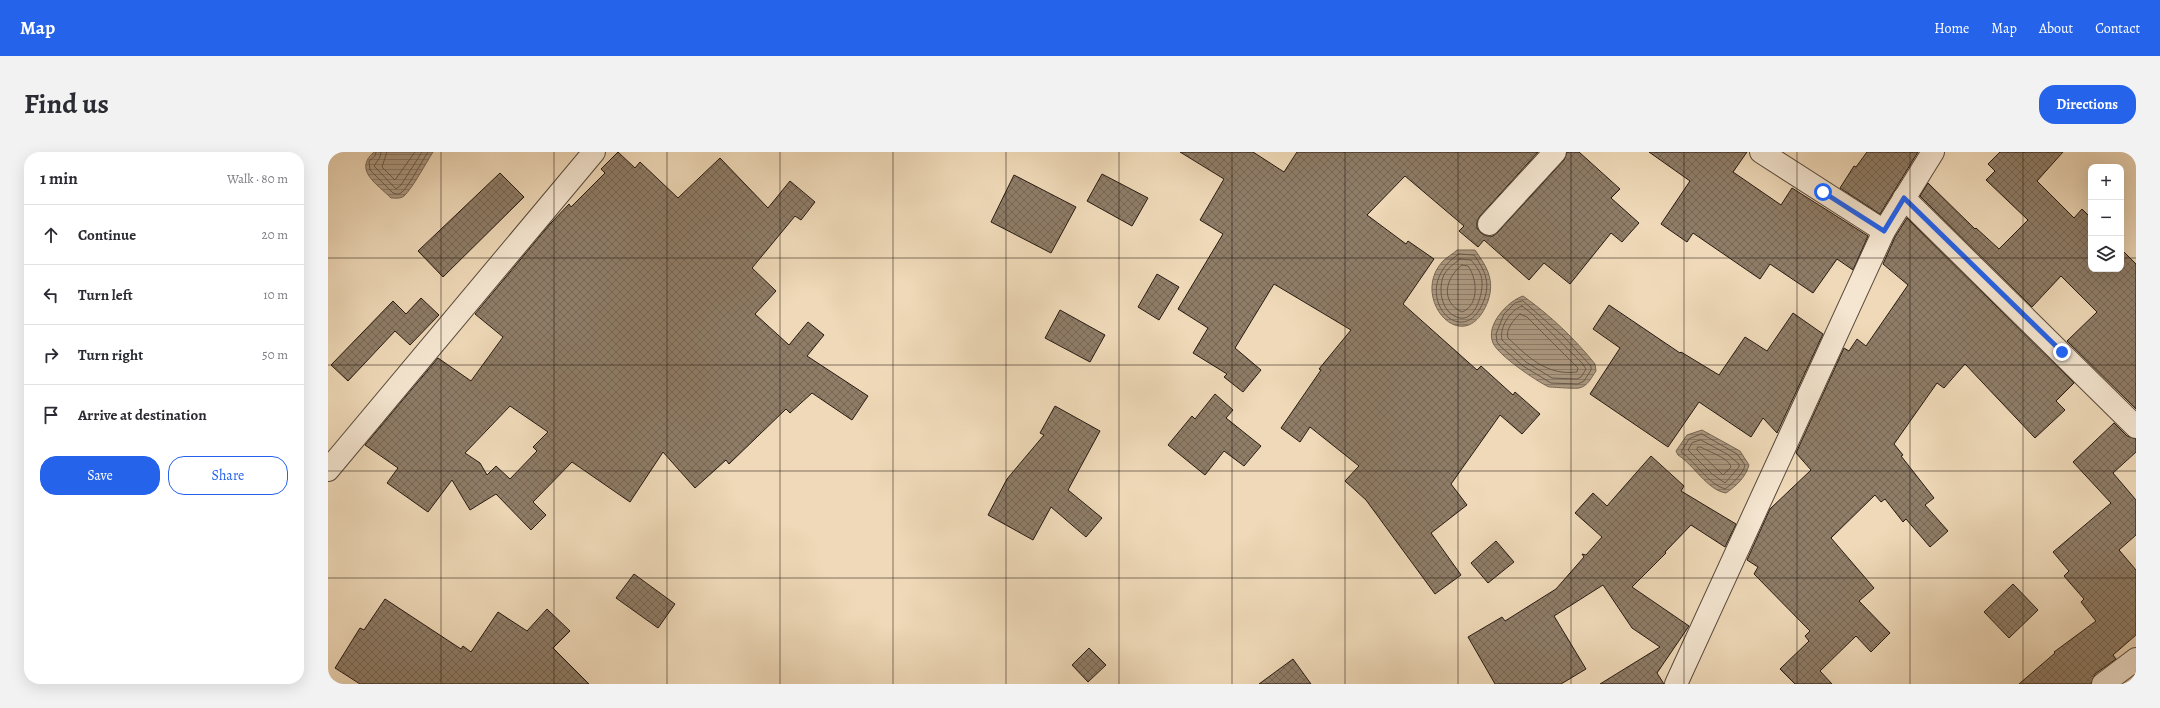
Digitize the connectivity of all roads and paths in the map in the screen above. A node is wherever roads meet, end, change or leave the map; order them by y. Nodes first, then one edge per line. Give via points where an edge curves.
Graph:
1 (594, 152) edge
2 (1555, 152) edge
3 (1761, 152) edge
4 (1933, 152) edge
5 (1904, 198) junction
6 (1489, 224) dead end
7 (1884, 231) junction
8 (2136, 427) edge
9 (328, 470) edge
10 (2136, 660) edge
11 (1676, 684) edge
12 (2103, 684) edge

1 - 9 street
2 - 6 street
3 - 7 street
4 - 5 street
5 - 7 street
5 - 8 street
7 - 11 street
10 - 12 street

